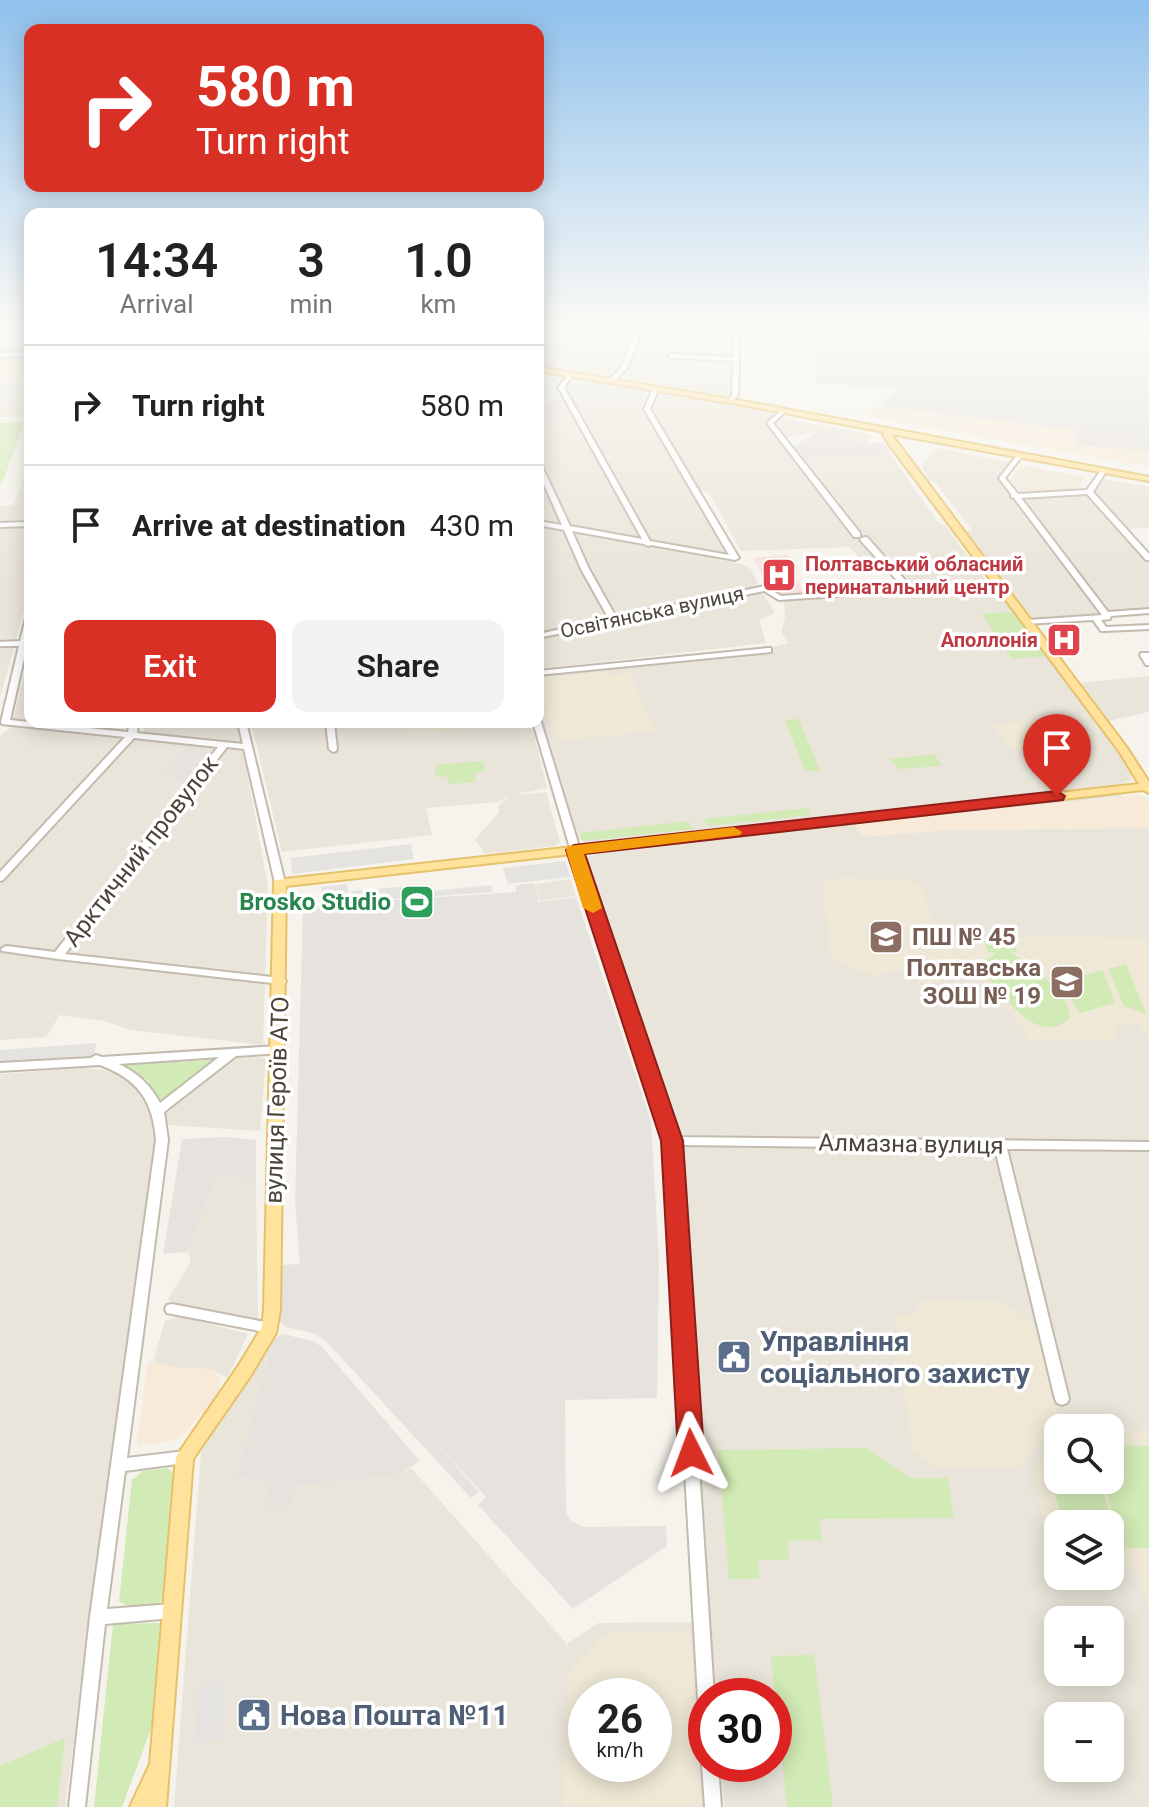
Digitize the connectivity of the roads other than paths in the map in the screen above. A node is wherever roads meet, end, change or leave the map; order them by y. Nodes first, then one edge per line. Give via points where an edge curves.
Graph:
1 (574, 411) edge
2 (648, 411) edge
3 (783, 411) edge
4 (785, 411) edge
5 (889, 430) junction
6 (938, 439) junction
7 (1020, 455) junction
8 (904, 459) junction
9 (1104, 470) junction
10 (544, 478) edge
11 (1149, 479) edge
12 (1089, 492) junction
13 (1013, 496) junction
14 (24, 524) edge
15 (544, 524) edge
16 (0, 525) edge
17 (565, 528) junction
18 (648, 544) junction
19 (1149, 558) edge
20 (999, 583) junction
21 (909, 589) junction
22 (1149, 611) edge
23 (1106, 614) junction
24 (1095, 618) junction
25 (614, 620) junction
26 (1028, 622) junction
27 (1149, 627) edge
28 (544, 635) edge
29 (24, 643) edge
30 (0, 644) edge
31 (24, 650) edge
32 (768, 650) dead end
33 (1149, 655) edge
34 (1149, 663) edge
35 (544, 672) edge
36 (2, 723) edge
37 (24, 725) edge
38 (56, 728) edge
39 (133, 728) edge
40 (243, 728) edge
41 (331, 728) edge
42 (539, 728) edge
43 (132, 735) junction
44 (224, 745) junction
45 (248, 747) junction
46 (333, 749) dead end
47 (1148, 787) edge
48 (574, 850) junction
49 (0, 878) edge
50 (280, 883) junction
51 (6, 949) dead end
52 (58, 956) junction
53 (281, 981) junction
54 (278, 1050) junction
55 (234, 1052) junction
56 (96, 1059) junction
57 (0, 1067) edge
58 (159, 1109) junction
59 (672, 1141) junction
60 (1000, 1145) junction
61 (1149, 1146) edge
62 (172, 1309) dead end
63 (270, 1328) junction
64 (1062, 1399) dead end
65 (185, 1457) junction
66 (118, 1465) junction
67 (172, 1611) junction
68 (98, 1617) junction
69 (705, 1678) edge
70 (160, 1760) junction
71 (711, 1782) edge
72 (77, 1807) edge
73 (140, 1807) edge
74 (156, 1807) edge
75 (713, 1807) edge

1 - 18 street
2 - 18 street via 735,557
3 - 21 street via 770,423
4 - 5 main road
5 - 6 main road
5 - 8 main road
6 - 7 main road
6 - 8 main road via 910,446
7 - 9 main road
7 - 13 street via 1002,478
8 - 20 main road
9 - 11 main road
9 - 12 street
10 - 17 street
12 - 13 street
12 - 19 street
13 - 23 street
14 - 16 street
15 - 17 street
17 - 18 street
17 - 25 street
20 - 21 street
20 - 26 main road
21 - 25 street, Освітянська вулиця via 779,598 765,588
22 - 23 street
23 - 24 street
24 - 26 street
24 - 27 street via 1104,629
25 - 28 street, Освітянська вулиця
26 - 47 main road
29 - 30 street
31 - 36 street
32 - 35 street
33 - 34 street via 1144,655
36 - 37 street
38 - 43 street
39 - 43 street
40 - 45 street, вулиця Героїв АТО
41 - 46 street
42 - 48 street
43 - 44 street
43 - 49 street
44 - 45 street
44 - 52 street, Арктичний провулок
45 - 50 street, вулиця Героїв АТО
47 - 48 main road
48 - 50 main road
48 - 59 street
50 - 53 main road, вулиця Героїв АТО
51 - 52 street, Арктичний провулок
52 - 53 street, Арктичний провулок
53 - 54 main road, вулиця Героїв АТО
54 - 55 street
54 - 63 main road, вулиця Героїв АТО
55 - 56 street
55 - 58 street
56 - 57 street
56 - 58 street via 132,1075
58 - 66 street via 162,1140
59 - 60 street, Алмазна вулиця
59 - 69 street
60 - 61 street, Алмазна вулиця
60 - 64 street
62 - 63 street
63 - 65 main road, вулиця Героїв АТО
65 - 66 street
65 - 67 main road, вулиця Героїв АТО
66 - 68 street
67 - 68 street
67 - 70 main road, вулиця Героїв АТО
68 - 72 street
70 - 73 main road
70 - 74 main road, вулиця Героїв АТО
71 - 75 street

